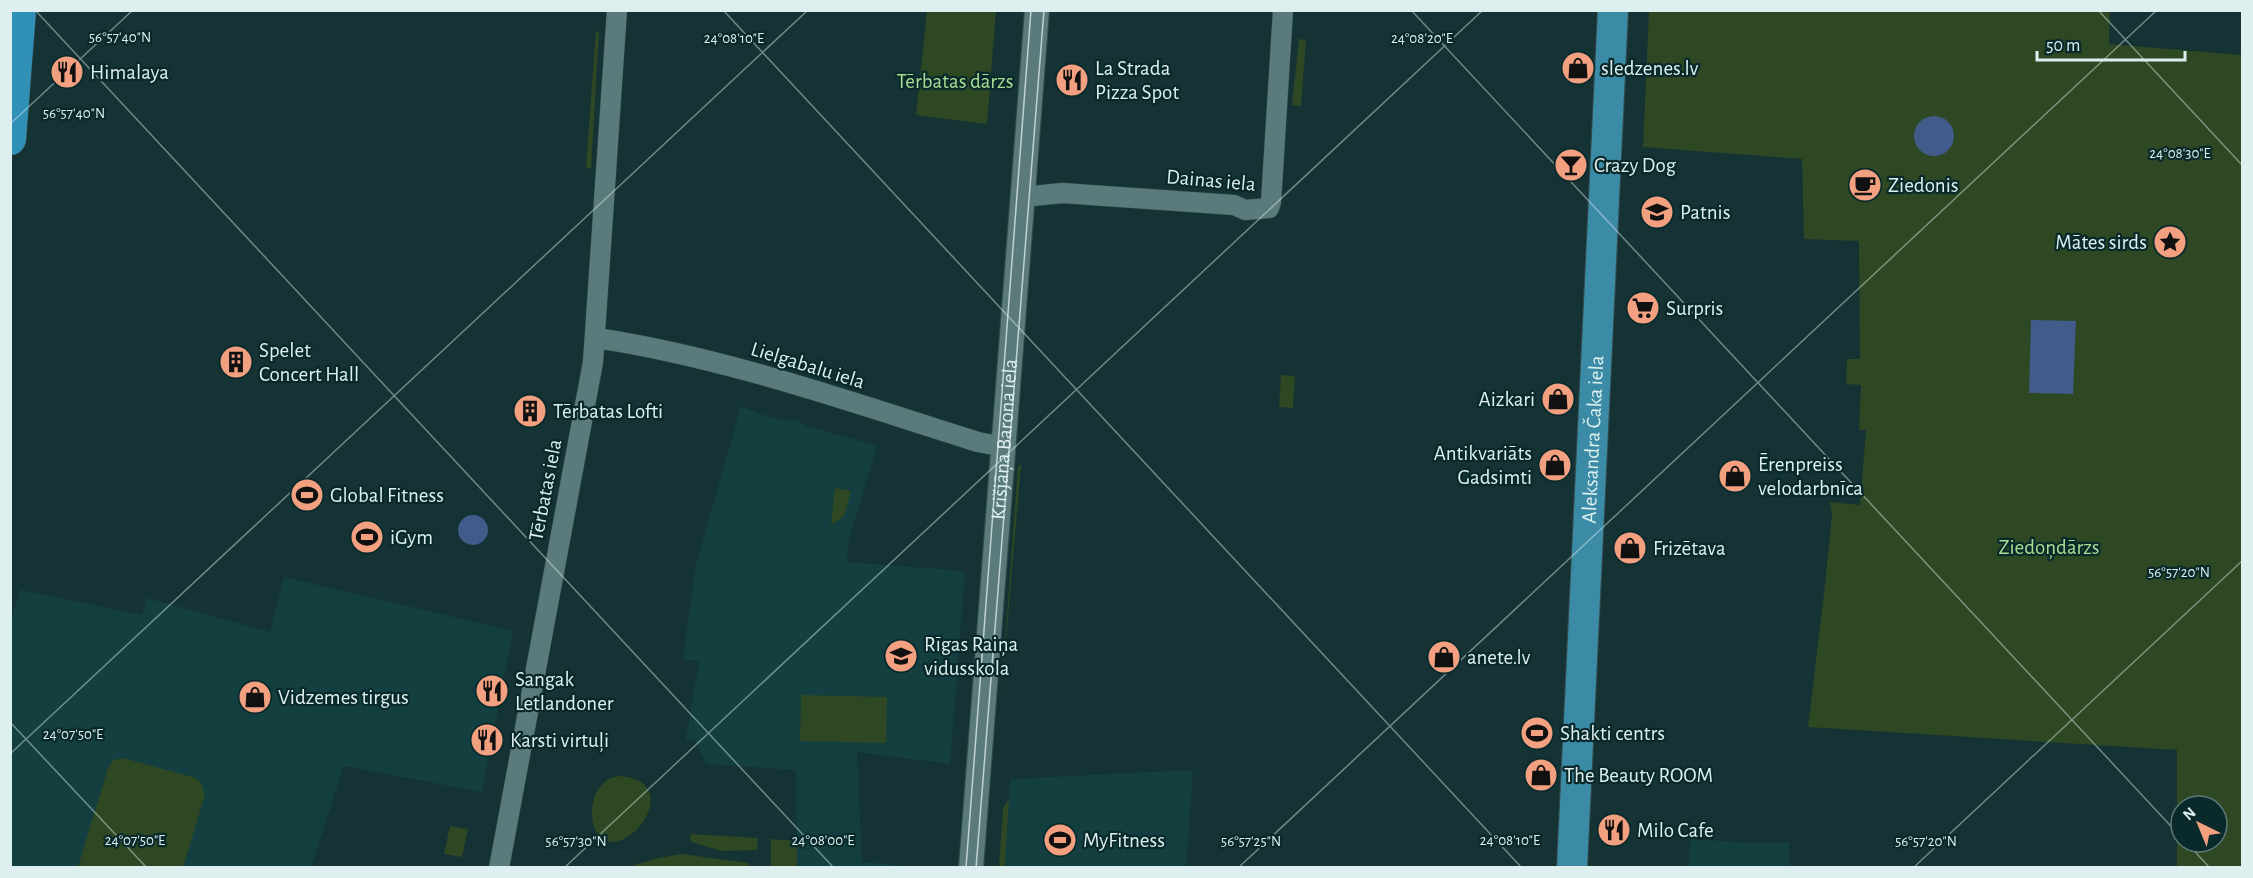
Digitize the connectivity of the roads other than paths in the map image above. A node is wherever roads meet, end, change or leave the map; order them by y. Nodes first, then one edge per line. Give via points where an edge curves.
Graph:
1 (20, 10) edge
2 (617, 10) edge
3 (1037, 10) edge
4 (1283, 10) edge
5 (1613, 10) edge
6 (10, 139) edge
7 (1023, 197) junction
8 (596, 338) junction
9 (1004, 447) junction
10 (499, 867) edge
11 (971, 867) edge
12 (1572, 867) edge

1 - 6 highway
2 - 8 street, Tērbatas iela
3 - 7 street, Krišjāņa Barona iela
4 - 7 street, Dainas iela via 1269,208 1245,210 1234,205 1062,193
5 - 12 main road, Aleksandra Čaka iela
7 - 9 street, Krišjāņa Barona iela
8 - 9 street, Lielgabalu iela via 761,375
8 - 10 street, Tērbatas iela
9 - 11 street, Krišjāņa Barona iela

